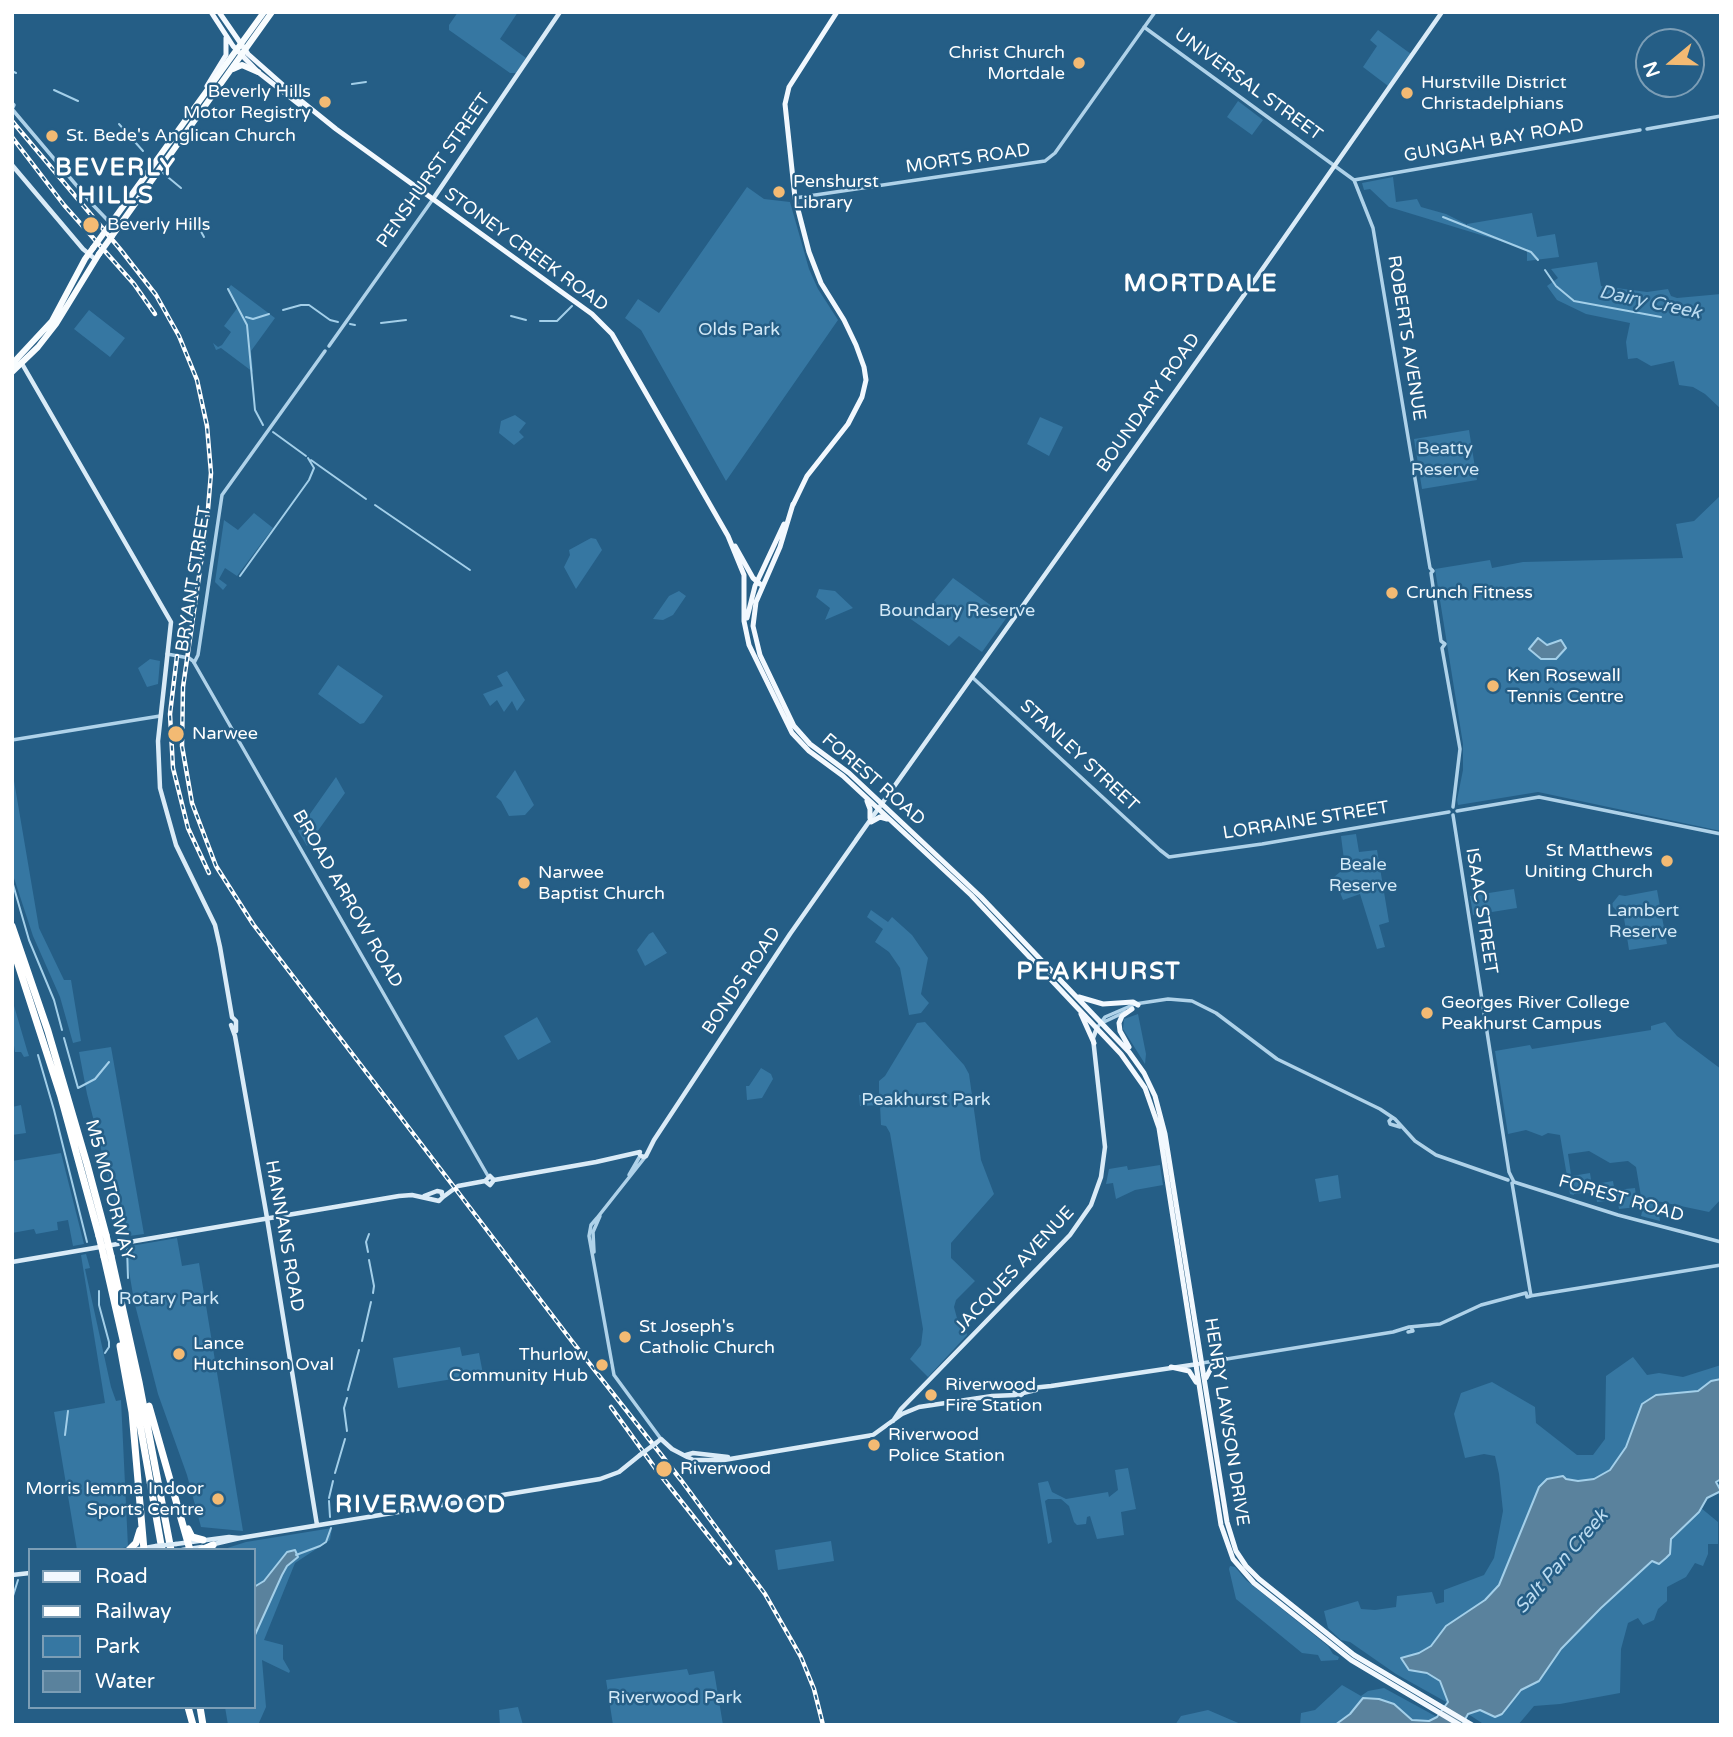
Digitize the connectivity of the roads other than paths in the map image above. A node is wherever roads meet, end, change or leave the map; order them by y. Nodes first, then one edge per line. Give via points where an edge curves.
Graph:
1 (211, 12) edge
2 (219, 12) edge
3 (264, 12) edge
4 (272, 12) edge
5 (560, 12) edge
6 (837, 12) edge
7 (1155, 12) edge
8 (1442, 12) edge
9 (1144, 27) junction
10 (225, 35) junction
11 (240, 50) junction
12 (231, 69) junction
13 (258, 72) junction
14 (204, 96) junction
15 (12, 103) edge
16 (12, 109) edge
17 (1721, 117) edge
18 (334, 128) junction
19 (12, 165) edge
20 (1335, 166) junction
21 (1354, 180) junction
22 (795, 198) junction
23 (433, 199) junction
24 (111, 230) junction
25 (94, 254) junction
26 (21, 361) junction
27 (12, 364) edge
28 (12, 372) edge
29 (221, 499) joint
30 (793, 504) junction
31 (728, 537) junction
32 (737, 558) junction
33 (767, 562) junction
34 (750, 572) junction
35 (759, 586) junction
36 (744, 621) joint
37 (748, 639) junction
38 (167, 654) junction
39 (194, 663) junction
40 (972, 677) junction
41 (160, 716) junction
42 (12, 740) edge
43 (865, 797) junction
44 (880, 806) junction
45 (1455, 809) junction
46 (1451, 814) junction
47 (870, 820) junction
48 (893, 822) junction
49 (1721, 834) edge
50 (1167, 856) joint
51 (12, 926) edge
52 (12, 946) edge
53 (1076, 996) junction
54 (1138, 1004) junction
55 (1076, 1005) junction
56 (1132, 1009) junction
57 (1099, 1025) junction
58 (1105, 1036) junction
59 (1094, 1045) junction
60 (1136, 1061) junction
61 (642, 1154) junction
62 (628, 1177) junction
63 (487, 1179) junction
64 (1511, 1180) junction
65 (439, 1194) junction
66 (420, 1197) junction
67 (267, 1217) junction
68 (102, 1235) junction
69 (1721, 1241) edge
70 (108, 1257) junction
71 (12, 1262) edge
72 (1721, 1265) edge
73 (1529, 1294) junction
74 (131, 1344) junction
75 (1225, 1359) junction
76 (1199, 1364) junction
77 (1171, 1367) junction
78 (1206, 1382) junction
79 (919, 1391) junction
80 (1202, 1398) junction
81 (919, 1408) junction
82 (893, 1420) junction
83 (659, 1441) junction
84 (181, 1517) junction
85 (141, 1522) junction
86 (317, 1525) junction
87 (240, 1538) junction
88 (203, 1540) junction
89 (214, 1545) junction
90 (173, 1547) edge
91 (131, 1548) edge
92 (144, 1548) edge
93 (159, 1548) edge
94 (188, 1548) edge
95 (206, 1548) edge
96 (1323, 1635) junction
97 (1392, 1683) junction
98 (1460, 1725) edge
99 (1472, 1725) edge

1 - 10 main road, STONEY CREEK ROAD
2 - 11 main road, STONEY CREEK ROAD
3 - 11 highway
4 - 11 highway
5 - 23 main road, PENSHURST STREET
6 - 22 main road, FOREST ROAD via 786,93
7 - 9 street, MORTS ROAD
8 - 20 main road, BOUNDARY ROAD
9 - 20 street, UNIVERSAL STREET
9 - 22 street, MORTS ROAD via 1045,161
10 - 11 main road, STONEY CREEK ROAD
10 - 14 main road via 226,55
11 - 12 highway
11 - 13 main road, STONEY CREEK ROAD
11 - 14 highway
11 - 18 main road, STONEY CREEK ROAD
12 - 13 highway via 242,65
12 - 24 highway
13 - 18 main road, STONEY CREEK ROAD
14 - 24 highway
15 - 16 street
16 - 24 street
17 - 21 street, GUNGAH BAY ROAD
18 - 23 main road, STONEY CREEK ROAD
19 - 25 main road
20 - 21 street
20 - 40 main road, BOUNDARY ROAD
21 - 45 street, ROBERTS AVENUE via 1375,236 1441,641 1438,645 1460,749
22 - 30 main road, FOREST ROAD via 816,273 849,330 866,380 848,424 807,476
23 - 29 street, PENSHURST STREET
23 - 31 main road, STONEY CREEK ROAD via 609,330
24 - 25 highway, bridge
25 - 26 highway via 56,324
26 - 27 highway
26 - 28 highway
26 - 38 main road via 168,616
29 - 39 street, BRYANT STREET
30 - 33 main road, FOREST ROAD
30 - 35 main road, FOREST ROAD via 780,547
31 - 32 main road, STONEY CREEK ROAD
31 - 34 main road, STONEY CREEK ROAD
32 - 35 main road, STONEY CREEK ROAD
32 - 36 main road, STONEY CREEK ROAD via 744,575
33 - 34 main road via 756,573
33 - 35 main road, FOREST ROAD
34 - 35 main road, STONEY CREEK ROAD
35 - 37 main road, FOREST ROAD via 748,614
35 - 44 main road, FOREST ROAD via 756,643 791,721 810,744 849,773
36 - 37 main road, FOREST ROAD
37 - 43 main road, FOREST ROAD via 792,733
38 - 39 street
38 - 41 main road
39 - 63 street, BROAD ARROW ROAD
40 - 44 main road, BOUNDARY ROAD
40 - 50 street, STANLEY STREET
41 - 42 street
41 - 67 main road, HANNANS ROAD via 158,761 163,803 176,845 215,925
43 - 44 main road, FOREST ROAD
43 - 47 main road
44 - 47 main road, BONDS ROAD
44 - 48 main road, FOREST ROAD
44 - 53 main road, FOREST ROAD via 976,891
45 - 46 street
45 - 49 street via 1539,797
46 - 50 street, LORRAINE STREET
46 - 64 street, ISAAC STREET
47 - 48 main road via 881,817
47 - 61 main road, BONDS ROAD
48 - 55 main road, FOREST ROAD via 977,901
51 - 68 highway, M5 MOTORWAY via 84,1151
52 - 68 highway, M5 MOTORWAY
53 - 54 main road via 1101,1004
53 - 57 main road, FOREST ROAD
54 - 56 street
54 - 57 street, FOREST ROAD via 1104,1018
54 - 64 street, FOREST ROAD via 1179,999 1204,1006 1277,1059 1380,1109 1436,1155
55 - 57 main road, FOREST ROAD
55 - 59 main road
56 - 57 street
56 - 60 main road via 1122,1016 1119,1026
57 - 58 main road, HENRY LAWSON DRIVE
57 - 59 main road, JACQUES AVENUE
57 - 60 main road, HENRY LAWSON DRIVE
58 - 59 main road via 1098,1037
58 - 76 main road, HENRY LAWSON DRIVE via 1136,1072 1156,1116
59 - 79 main road, JACQUES AVENUE via 1105,1147 1091,1205 1070,1235
60 - 76 main road, HENRY LAWSON DRIVE via 1155,1096 1164,1126
61 - 62 street
61 - 62 street
61 - 63 main road, BONDS ROAD
62 - 83 street via 600,1216 591,1238 614,1375
63 - 65 main road
64 - 69 street, FOREST ROAD via 1618,1216
64 - 73 street, ISAAC STREET
65 - 66 main road
65 - 66 main road via 434,1197 437,1201
66 - 67 main road via 401,1195
67 - 71 main road
67 - 86 main road, HANNANS ROAD
68 - 70 highway, M5 MOTORWAY, bridge
70 - 74 highway, M5 MOTORWAY
70 - 85 highway via 132,1412
70 - 93 highway, M5 MOTORWAY
72 - 73 street
73 - 75 street via 1481,1305 1444,1323
74 - 84 highway
74 - 90 highway, M5 MOTORWAY
75 - 76 street
75 - 78 main road via 1209,1369
76 - 77 main road
76 - 78 main road, HENRY LAWSON DRIVE
76 - 80 main road, HENRY LAWSON DRIVE
77 - 80 main road via 1193,1375
77 - 81 main road via 1023,1391 1018,1387 1016,1392
78 - 96 main road, HENRY LAWSON DRIVE via 1227,1526 1236,1551 1254,1575
79 - 81 main road
79 - 82 main road, JACQUES AVENUE
80 - 96 main road, HENRY LAWSON DRIVE via 1228,1550 1250,1579
81 - 82 main road
82 - 83 main road via 871,1436 705,1462 692,1460
83 - 86 main road, bridge via 605,1478
84 - 88 highway via 192,1537
84 - 94 highway
85 - 91 highway
85 - 92 highway
86 - 87 main road
87 - 88 main road
87 - 89 main road
88 - 94 main road
89 - 94 main road
89 - 95 highway
90 - 93 main road, bridge
90 - 94 main road
96 - 97 main road, HENRY LAWSON DRIVE
97 - 98 main road, HENRY LAWSON DRIVE
97 - 99 main road, HENRY LAWSON DRIVE

